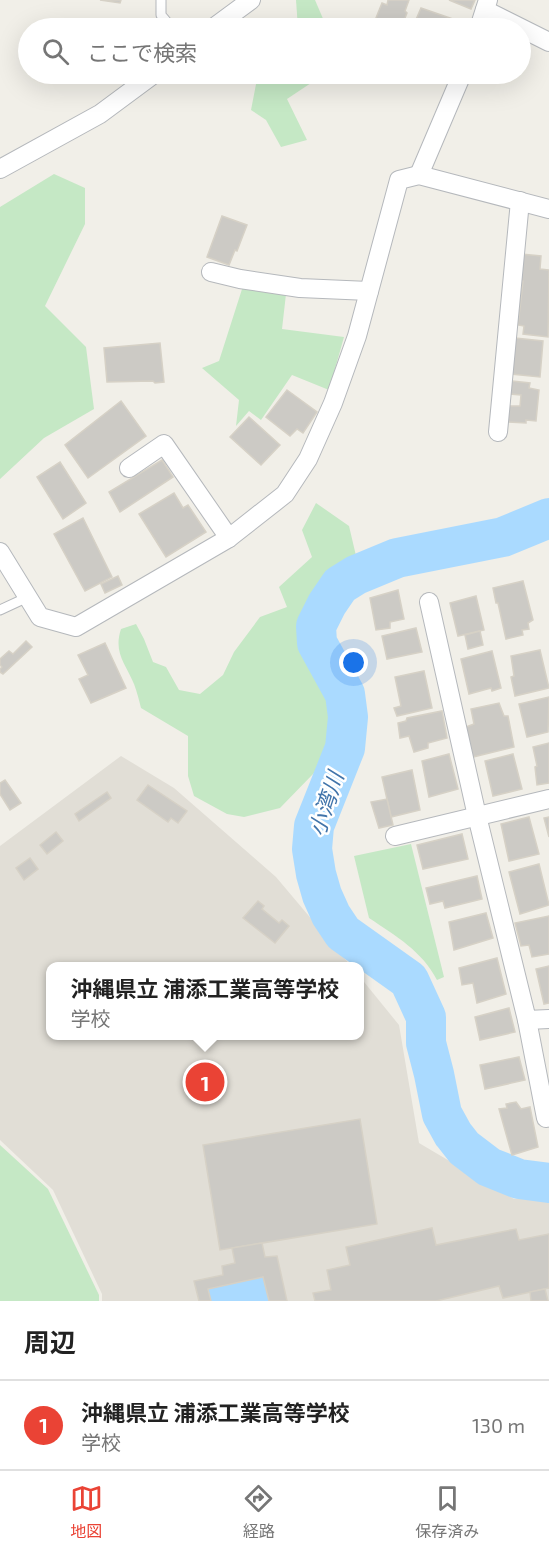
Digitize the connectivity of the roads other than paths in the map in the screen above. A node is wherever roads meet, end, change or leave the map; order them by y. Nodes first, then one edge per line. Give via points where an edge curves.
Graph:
1 (161, 0) edge
2 (251, 0) edge
3 (487, 5) edge
4 (164, 18) edge
5 (227, 18) edge
6 (509, 18) edge
7 (531, 31) edge
8 (549, 42) edge
9 (140, 84) edge
10 (458, 84) edge
11 (0, 169) edge
12 (419, 175) junction
13 (520, 201) junction
14 (549, 209) edge
15 (212, 272) dead end
16 (369, 291) junction
17 (498, 432) dead end
18 (129, 468) dead end
19 (229, 538) junction
20 (0, 552) edge
21 (28, 597) junction
22 (429, 602) dead end
23 (0, 610) edge
24 (549, 799) edge
25 (477, 816) junction
26 (395, 836) dead end
27 (549, 1019) edge
28 (527, 1020) junction
29 (546, 1118) dead end

1 - 4 lane
2 - 5 street
3 - 6 street
7 - 8 street
9 - 11 street via 100,114
10 - 12 street
12 - 13 street
12 - 16 street via 399,180
13 - 14 street
13 - 17 street
15 - 16 street via 300,288
16 - 19 street via 333,403 308,459 285,494
18 - 19 street via 164,444
19 - 21 street via 76,627 40,617
20 - 21 street
21 - 23 lane
22 - 25 street
24 - 25 street
25 - 26 street
25 - 28 street
27 - 28 street
28 - 29 street

